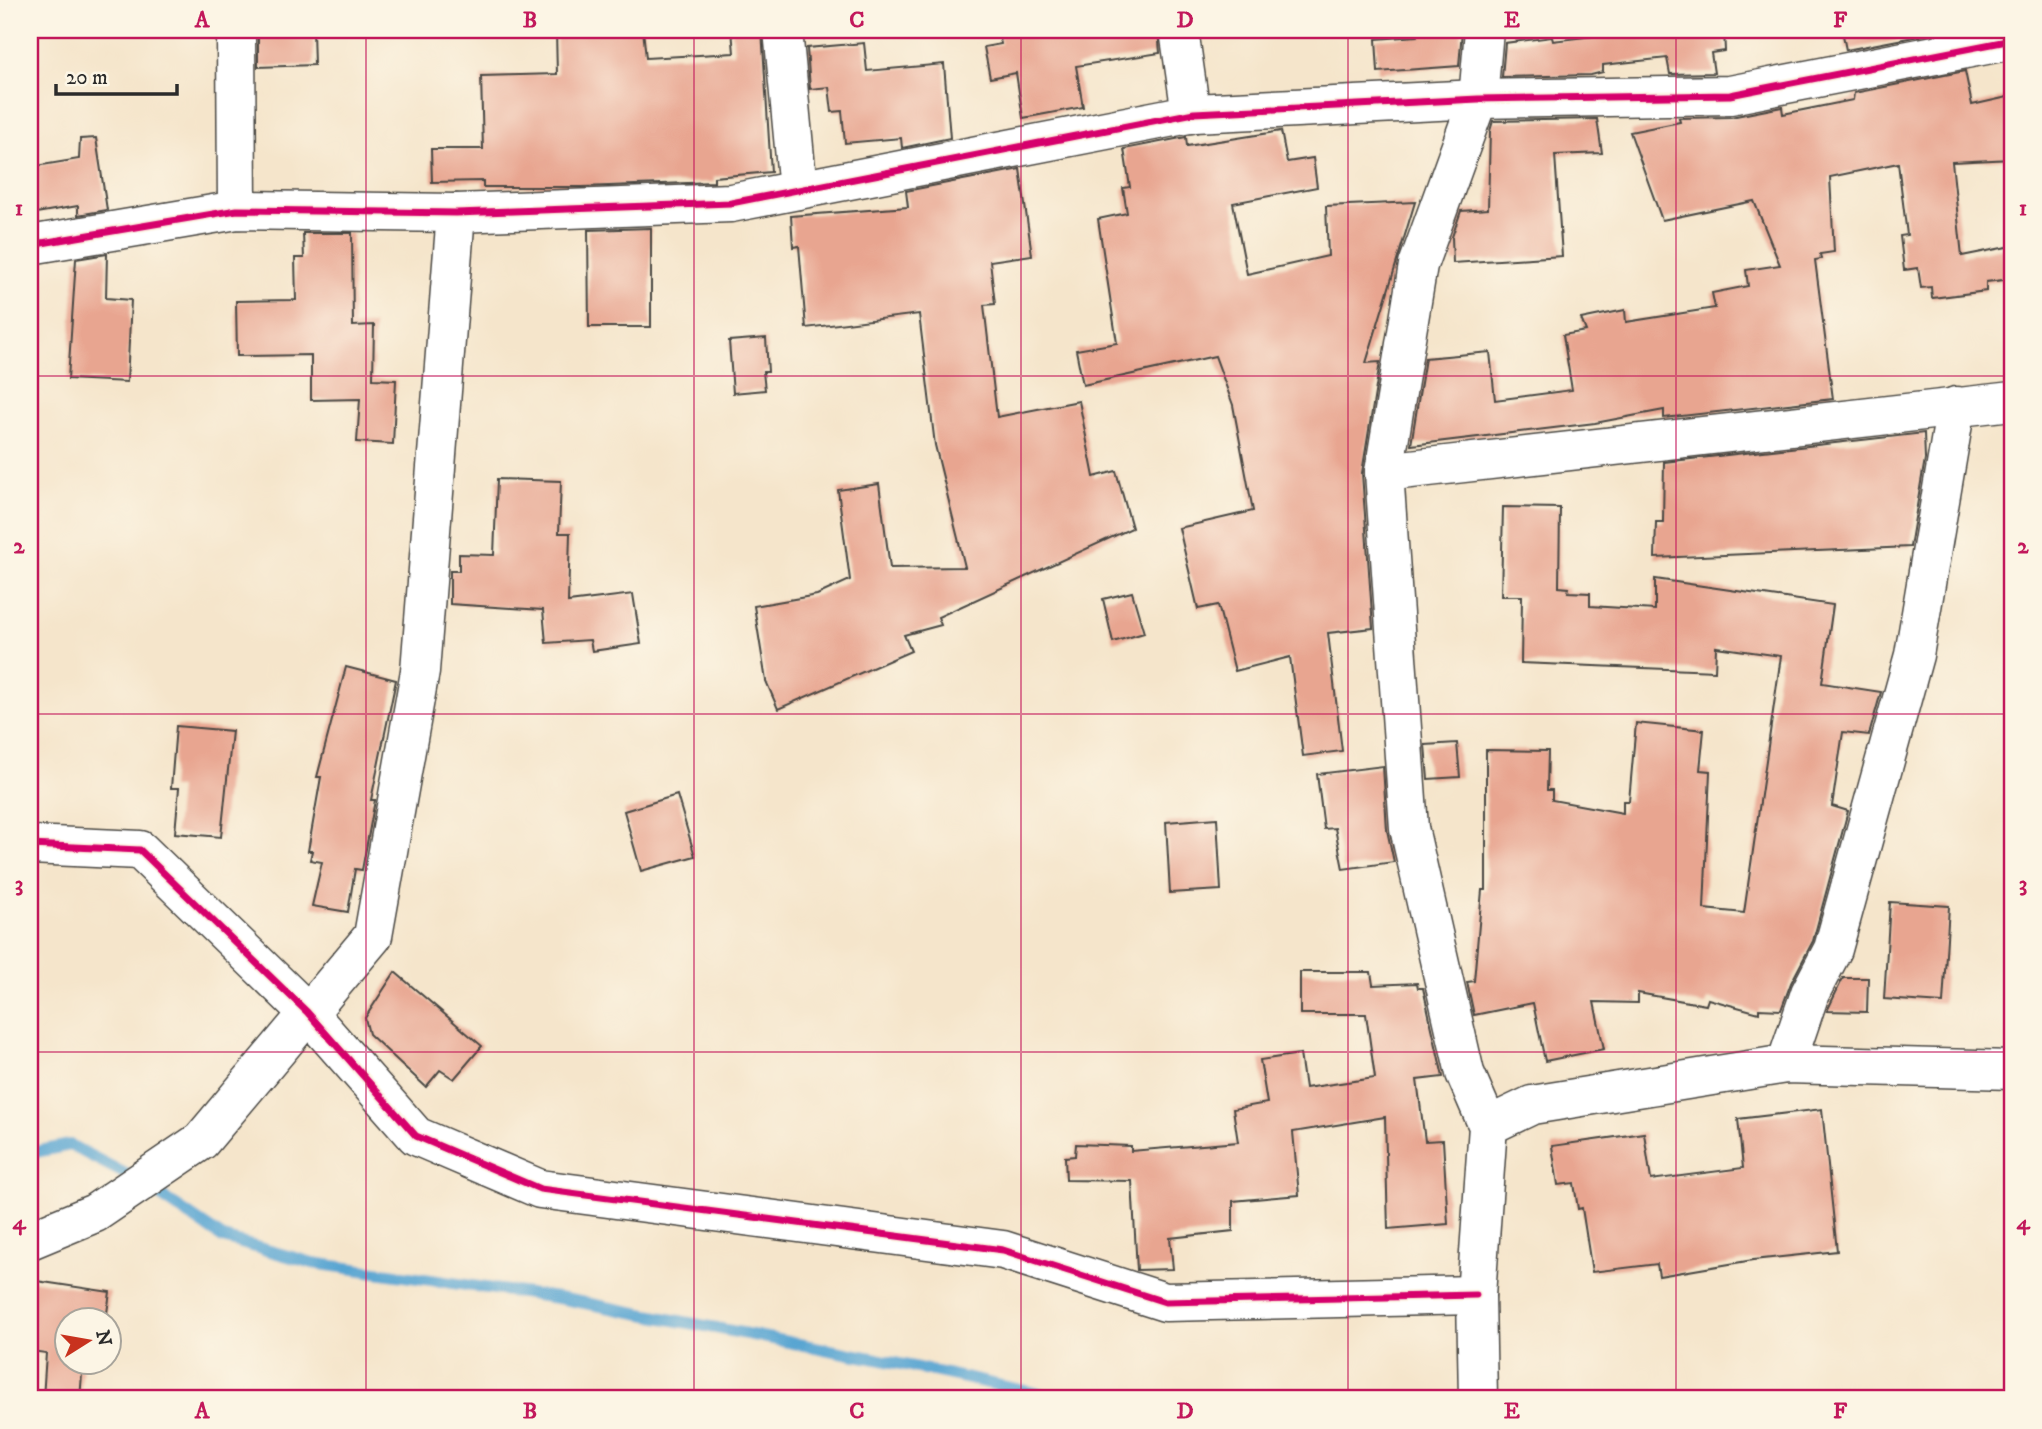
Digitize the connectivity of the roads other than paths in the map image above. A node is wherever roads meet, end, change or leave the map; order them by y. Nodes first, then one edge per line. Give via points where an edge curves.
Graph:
1 (236, 30) edge
2 (783, 30) edge
3 (1179, 30) edge
4 (1484, 30) edge
5 (2012, 40) edge
6 (1478, 99) junction
7 (1191, 114) junction
8 (798, 190) junction
9 (237, 210) junction
10 (456, 214) junction
11 (30, 245) edge
12 (2012, 401) edge
13 (1956, 406) junction
14 (1384, 472) junction
15 (30, 845) edge
16 (307, 1012) junction
17 (1786, 1064) junction
18 (2012, 1070) edge
19 (1488, 1126) junction
20 (30, 1240) edge
21 (1476, 1295) junction
22 (1478, 1399) edge

1 - 9 street
2 - 8 street
3 - 7 street
4 - 6 street
5 - 6 street via 1730,94
6 - 7 street
6 - 14 street via 1418,265
7 - 8 street
8 - 10 street via 731,203
9 - 10 street
9 - 11 street
10 - 16 street via 421,671 373,936
12 - 13 street
13 - 14 street
13 - 17 street via 1913,655 1833,949 1810,993
14 - 19 street via 1409,828 1465,1073
15 - 16 street via 139,850
16 - 20 street via 201,1141 95,1213
16 - 21 street via 416,1136 540,1189 1003,1250 1165,1301
17 - 18 street
17 - 19 street via 1532,1105
19 - 21 street
21 - 22 street

